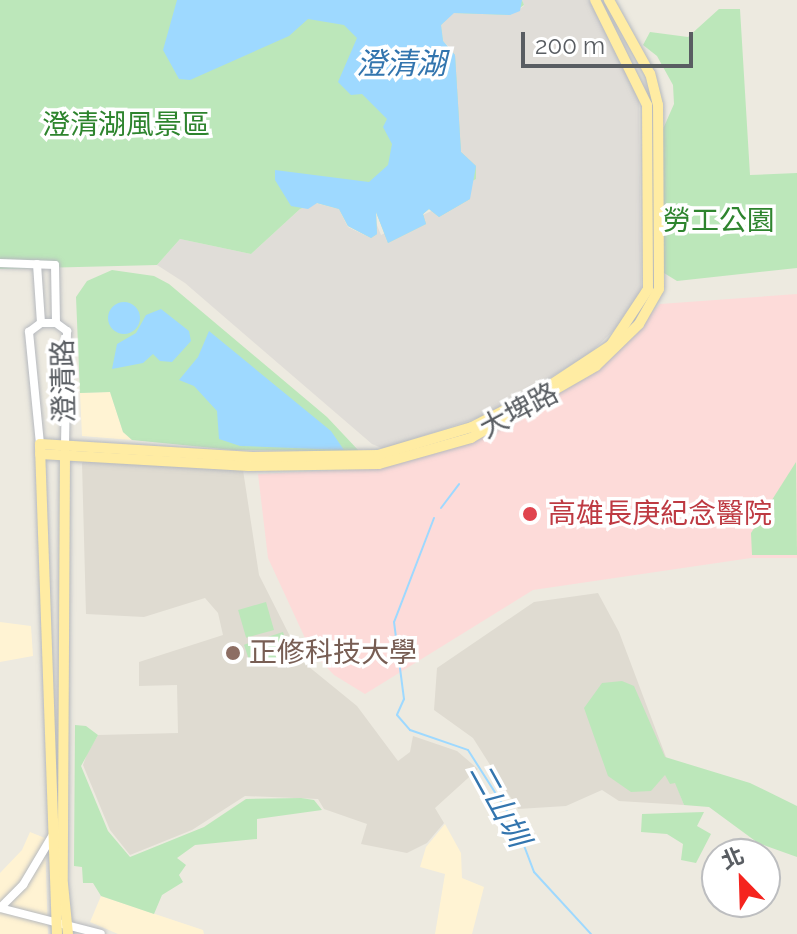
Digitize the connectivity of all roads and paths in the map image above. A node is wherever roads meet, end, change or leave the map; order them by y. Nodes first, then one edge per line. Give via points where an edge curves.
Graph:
1 (595, 0) edge
2 (609, 0) edge
3 (0, 263) edge
4 (37, 264) junction
5 (41, 323) junction
6 (56, 323) junction
7 (40, 449) junction
8 (65, 449) junction
9 (63, 830) junction
10 (51, 834) junction
11 (0, 908) edge
12 (63, 925) edge
13 (57, 934) edge
14 (101, 934) edge

1 - 8 main road, 大埤路 via 647,105 648,289 630,324 611,345 540,392 472,427 378,455 253,457
2 - 8 main road, 大埤路 via 650,74 658,105 659,289 639,324 596,366 471,438 379,464 249,466
3 - 4 street
4 - 5 street
4 - 6 street via 55,265
5 - 6 street, 澄清路
5 - 7 street, 澄清路 via 29,332
6 - 8 street, 澄清路 via 67,331
7 - 8 main road, 大埤路
7 - 10 main road, 澄清路
8 - 9 main road, 澄清路
9 - 10 street
9 - 12 main road, 澄清路
10 - 11 street via 35,868
10 - 12 main road, 澄清路
11 - 12 street
12 - 13 main road, 澄清路
12 - 14 street

